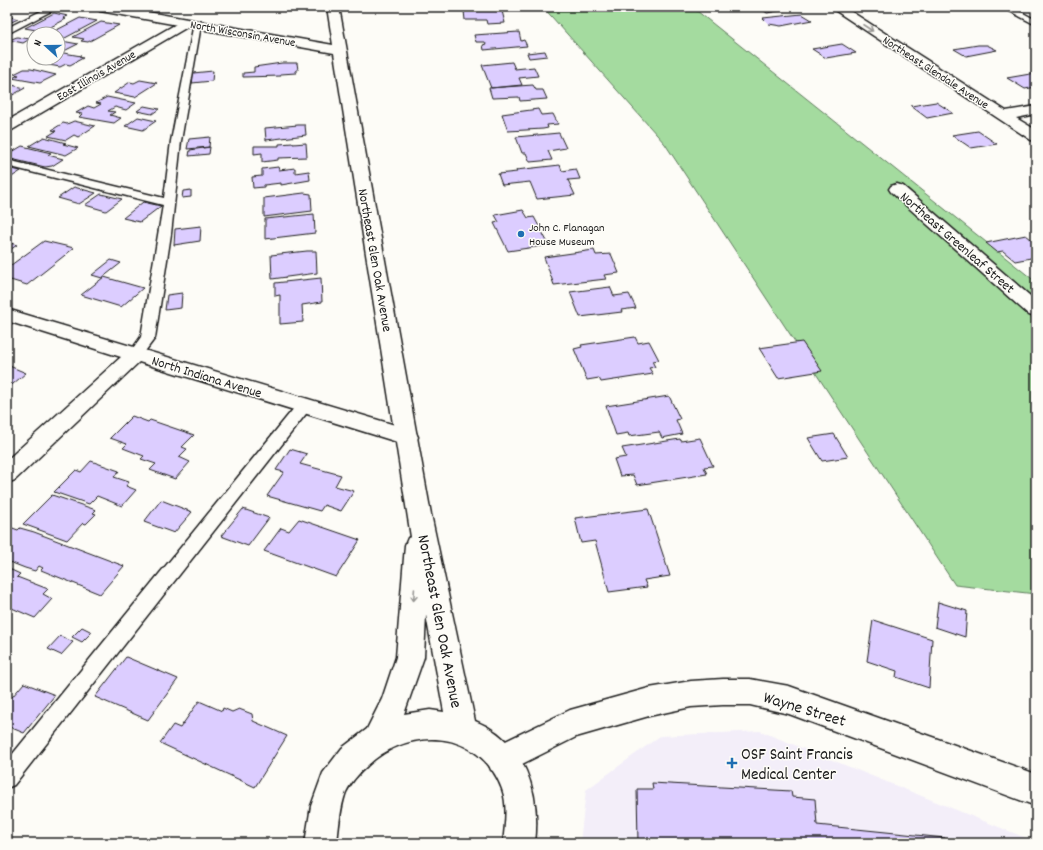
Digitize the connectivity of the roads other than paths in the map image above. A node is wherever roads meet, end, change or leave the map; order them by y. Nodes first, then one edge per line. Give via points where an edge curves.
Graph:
1 (55, 7) edge
2 (100, 7) edge
3 (836, 7) edge
4 (1006, 7) edge
5 (334, 10) edge
6 (1036, 23) edge
7 (191, 24) junction
8 (7, 31) edge
9 (237, 32) junction
10 (340, 50) junction
11 (1036, 110) edge
12 (1003, 116) junction
13 (7, 127) edge
14 (1036, 137) edge
15 (7, 163) edge
16 (897, 189) dead end
17 (169, 203) junction
18 (1036, 311) edge
19 (7, 315) edge
20 (135, 355) junction
21 (304, 406) junction
22 (406, 437) junction
23 (7, 474) edge
24 (419, 514) junction
25 (462, 729) junction
26 (378, 738) junction
27 (502, 759) junction
28 (7, 778) edge
29 (1036, 790) edge
30 (321, 843) edge
31 (519, 843) edge

1 - 8 lane
2 - 7 street, North Wisconsin Avenue
3 -> 12 street, Northeast Glendale Avenue
4 - 6 lane
5 - 9 street via 331,25 308,37
5 - 10 street, Northeast Glen Oak Avenue
7 - 9 street, North Wisconsin Avenue
7 - 13 street, East Illinois Avenue
7 - 17 lane
9 - 10 street, North Wisconsin Avenue
10 - 22 street, Northeast Glen Oak Avenue
11 - 12 street
12 - 14 street, Northeast Glendale Avenue
15 - 17 lane
16 - 18 street, Northeast Greenleaf Street
17 - 20 lane via 148,338
19 - 20 street, North Indiana Avenue
20 - 21 street, North Indiana Avenue
20 - 23 street
21 - 22 street, North Indiana Avenue
21 - 28 lane
22 - 24 street, Northeast Glen Oak Avenue
24 - 25 street, Northeast Glen Oak Avenue
24 -> 26 street, Northeast Glen Oak Avenue via 410,657 395,702
25 - 26 street via 434,723 406,727
25 - 27 street via 484,741
26 - 30 street via 353,757 334,783 324,814
27 - 29 street, Wayne Street via 570,724 649,702 691,694 750,692 789,700
27 - 31 street via 516,783 522,812

